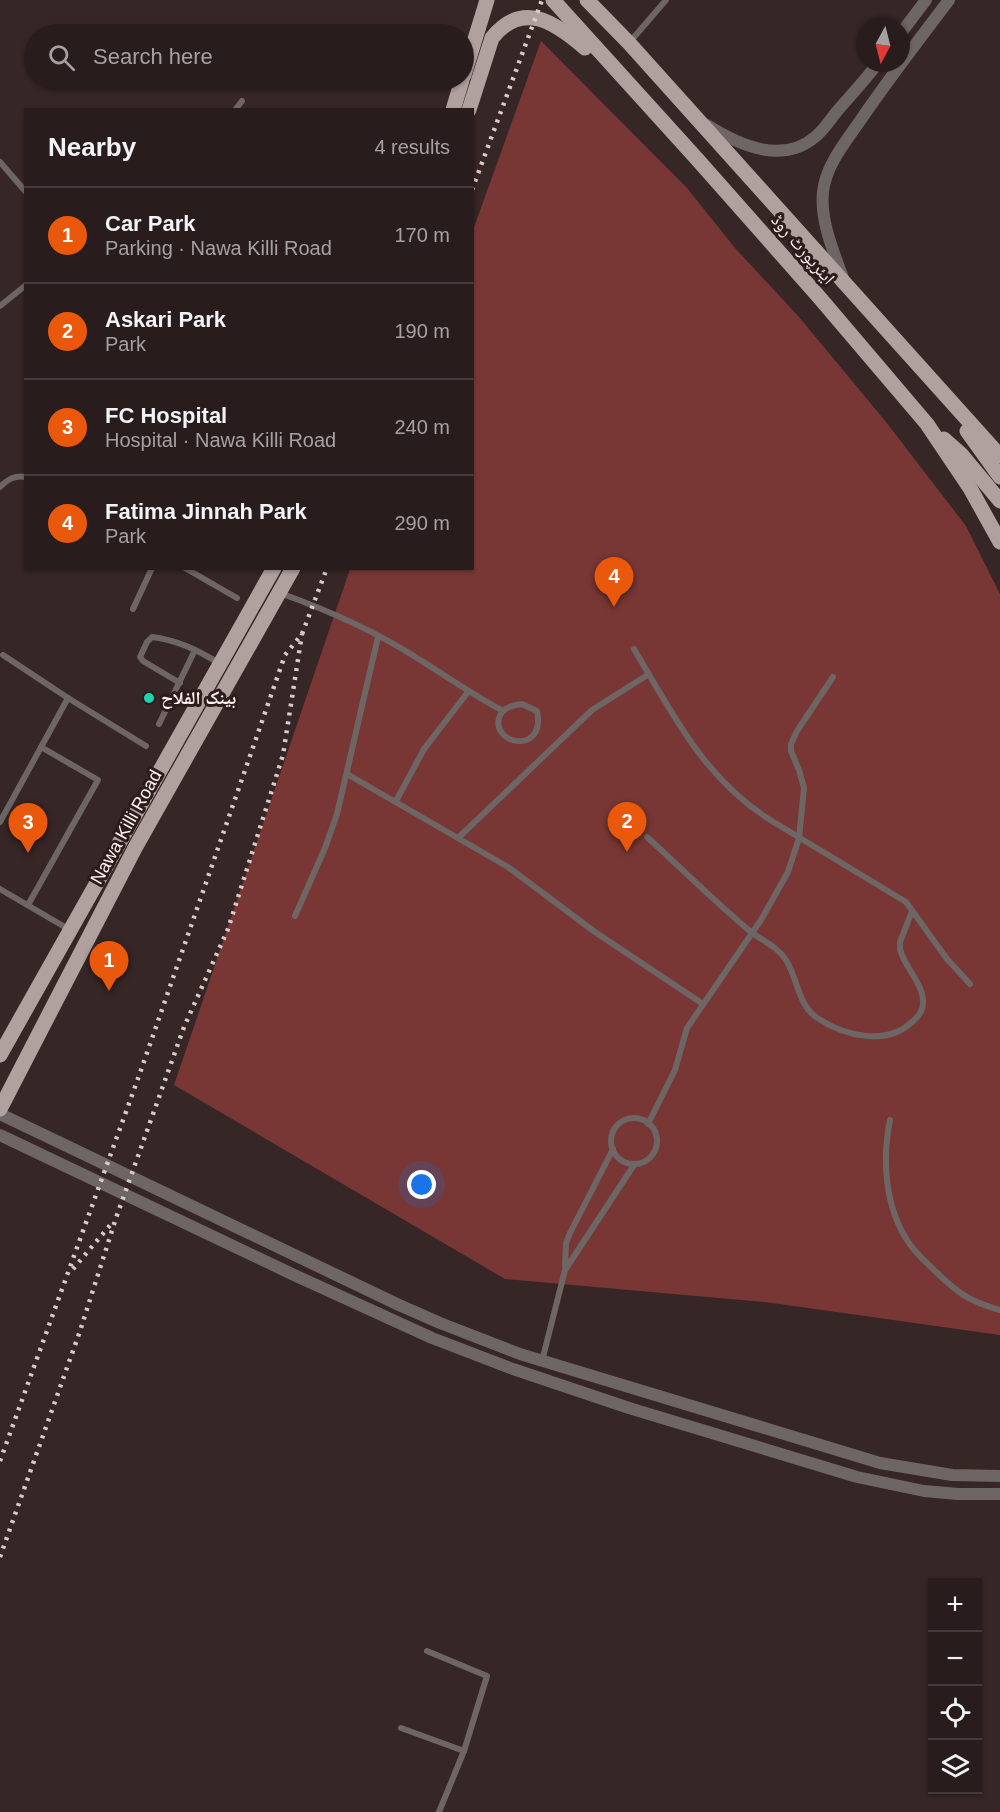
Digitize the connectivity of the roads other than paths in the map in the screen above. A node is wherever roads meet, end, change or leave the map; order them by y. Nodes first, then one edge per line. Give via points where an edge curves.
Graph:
1 (487, 0) edge
2 (553, 0) edge
3 (666, 0) edge
4 (926, 0) edge
5 (949, 0) edge
6 (593, 2) edge
7 (910, 21) edge
8 (474, 42) edge
9 (629, 43) junction
10 (870, 72) edge
11 (459, 90) edge
12 (635, 92) junction
13 (242, 101) dead end
14 (236, 108) edge
15 (454, 108) edge
16 (470, 108) edge
17 (696, 119) junction
18 (0, 162) edge
19 (24, 190) edge
20 (845, 284) junction
21 (24, 287) edge
22 (0, 306) edge
23 (957, 409) junction
24 (927, 424) junction
25 (1000, 456) edge
26 (24, 477) edge
27 (1000, 477) edge
28 (0, 487) edge
29 (1000, 501) edge
30 (1000, 542) edge
31 (151, 570) edge
32 (188, 570) edge
33 (273, 570) edge
34 (292, 570) edge
35 (280, 593) junction
36 (237, 598) dead end
37 (133, 609) dead end
38 (378, 637) junction
39 (634, 649) dead end
40 (195, 650) junction
41 (3, 655) dead end
42 (221, 664) junction
43 (649, 674) junction
44 (832, 677) dead end
45 (180, 683) junction
46 (468, 692) junction
47 (68, 698) junction
48 (503, 711) junction
49 (159, 724) dead end
50 (146, 746) dead end
51 (41, 747) junction
52 (347, 774) junction
53 (396, 801) junction
54 (0, 822) edge
55 (647, 837) dead end
56 (458, 838) junction
57 (799, 838) junction
58 (0, 889) edge
59 (28, 905) junction
60 (912, 911) junction
61 (295, 916) dead end
62 (70, 931) junction
63 (752, 932) junction
64 (970, 984) dead end
65 (703, 1004) junction
66 (0, 1055) edge
67 (0, 1109) edge
68 (0, 1114) edge
69 (890, 1120) dead end
70 (648, 1124) junction
71 (0, 1135) edge
72 (613, 1149) junction
73 (634, 1164) junction
74 (565, 1270) junction
75 (1000, 1311) edge
76 (542, 1361) junction
77 (1000, 1476) edge
78 (1000, 1494) edge
79 (427, 1651) dead end
80 (401, 1728) dead end
81 (464, 1751) junction
82 (440, 1812) edge

1 - 8 main road
2 - 12 main road, ایئرپورٹ روڈ
3 - 9 lane
4 - 7 street
5 - 20 street via 832,163 823,189 823,210
6 - 9 main road, ایئرپورٹ روڈ
9 - 17 main road, ایئرپورٹ روڈ
10 - 17 street via 803,146 751,148
11 - 15 main road
12 - 16 main road via 556,23 537,13 528,13 506,21 492,38
12 - 24 main road, ایئرپورٹ روڈ
13 - 14 lane
17 - 20 main road, ایئرپورٹ روڈ
18 - 19 lane
20 - 23 main road, ایئرپورٹ روڈ
21 - 22 lane
23 - 25 main road, ایئرپورٹ روڈ
23 - 27 main road
24 - 29 main road via 961,454
24 - 30 main road, ایئرپورٹ روڈ
26 - 28 lane via 8,480
31 - 37 lane
32 - 36 lane
33 - 42 main road, Nawa Killi Road
34 - 35 main road, Nawa Killi Road
35 - 38 lane
35 - 67 main road, Nawa Killi Road via 135,848
38 - 46 lane
38 - 52 lane
39 - 43 lane
40 - 42 lane
40 - 45 lane
40 - 45 lane via 152,637 140,657
41 - 47 lane
42 - 62 main road, Nawa Killi Road
43 - 56 lane via 592,710
43 - 57 lane via 689,742 720,779 747,805
44 - 57 lane via 791,744 804,789
45 - 49 lane
46 - 48 lane
46 - 53 lane via 424,749
47 - 50 lane
47 - 51 lane
48 - 48 lane via 522,704 537,711 537,732 525,741 514,741 500,730 498,722
51 - 54 lane
51 - 59 lane via 98,780
52 - 53 lane
52 - 61 lane via 325,848
53 - 56 lane
55 - 63 lane
56 - 65 lane via 508,867 595,932
57 - 60 lane via 897,896
57 - 63 lane via 782,885
58 - 59 lane
59 - 62 lane
60 - 63 lane via 900,949 923,1005 904,1030 893,1034 865,1036 817,1018 804,1002 786,960
60 - 64 lane
62 - 66 main road, Nawa Killi Road
63 - 65 lane
65 - 70 lane via 687,1028 675,1070
68 - 76 street via 440,1323
69 - 75 lane via 885,1164 895,1218 907,1241 960,1295
70 - 72 lane via 634,1118 624,1121 611,1136
70 - 73 lane via 657,1136 657,1146 652,1156
71 - 78 street via 432,1338 513,1369 857,1477 924,1491
72 - 73 lane via 624,1162
72 - 74 lane via 566,1243
73 - 74 lane
74 - 76 lane
76 - 77 street via 880,1463 952,1475
79 - 81 lane via 487,1676
80 - 81 lane
81 - 82 lane

